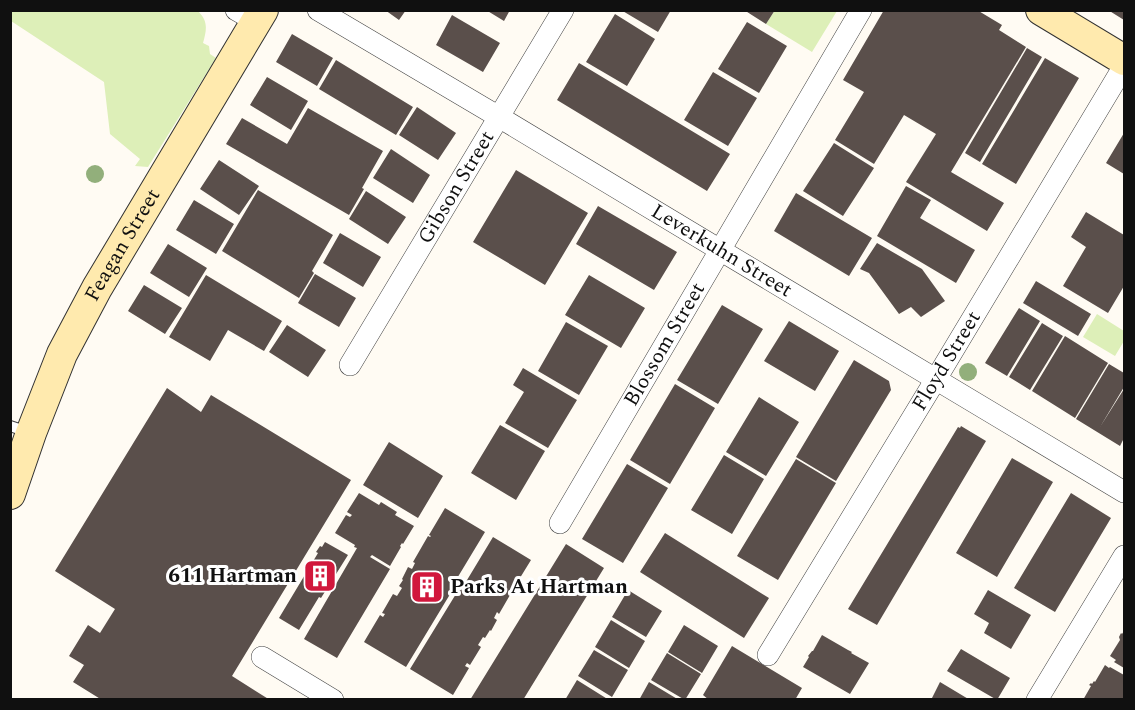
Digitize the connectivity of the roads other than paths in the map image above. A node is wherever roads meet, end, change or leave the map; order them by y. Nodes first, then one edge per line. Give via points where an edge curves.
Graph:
1 (318, 10) edge
2 (563, 10) edge
3 (861, 10) edge
4 (1041, 10) edge
5 (252, 14) edge
6 (1125, 60) edge
7 (1125, 66) edge
8 (499, 117) junction
9 (720, 250) junction
10 (350, 365) dead end
11 (936, 379) junction
12 (21, 430) edge
13 (1125, 492) edge
14 (10, 494) edge
15 (560, 523) dead end
16 (1125, 556) edge
17 (768, 655) dead end
18 (262, 657) dead end
19 (333, 699) edge
20 (1037, 699) edge

1 - 8 street, Leverkuhn Street
2 - 8 street, Gibson Street
3 - 9 street, Blossom Street
4 - 6 street
5 - 12 street, Feagan Street
7 - 11 street, Floyd Street
8 - 9 street, Leverkuhn Street
8 - 10 street, Gibson Street
9 - 11 street, Leverkuhn Street
9 - 15 street, Blossom Street
11 - 13 street, Leverkuhn Street
11 - 17 street, Floyd Street
12 - 14 street, Feagan Street
16 - 20 street
18 - 19 street

